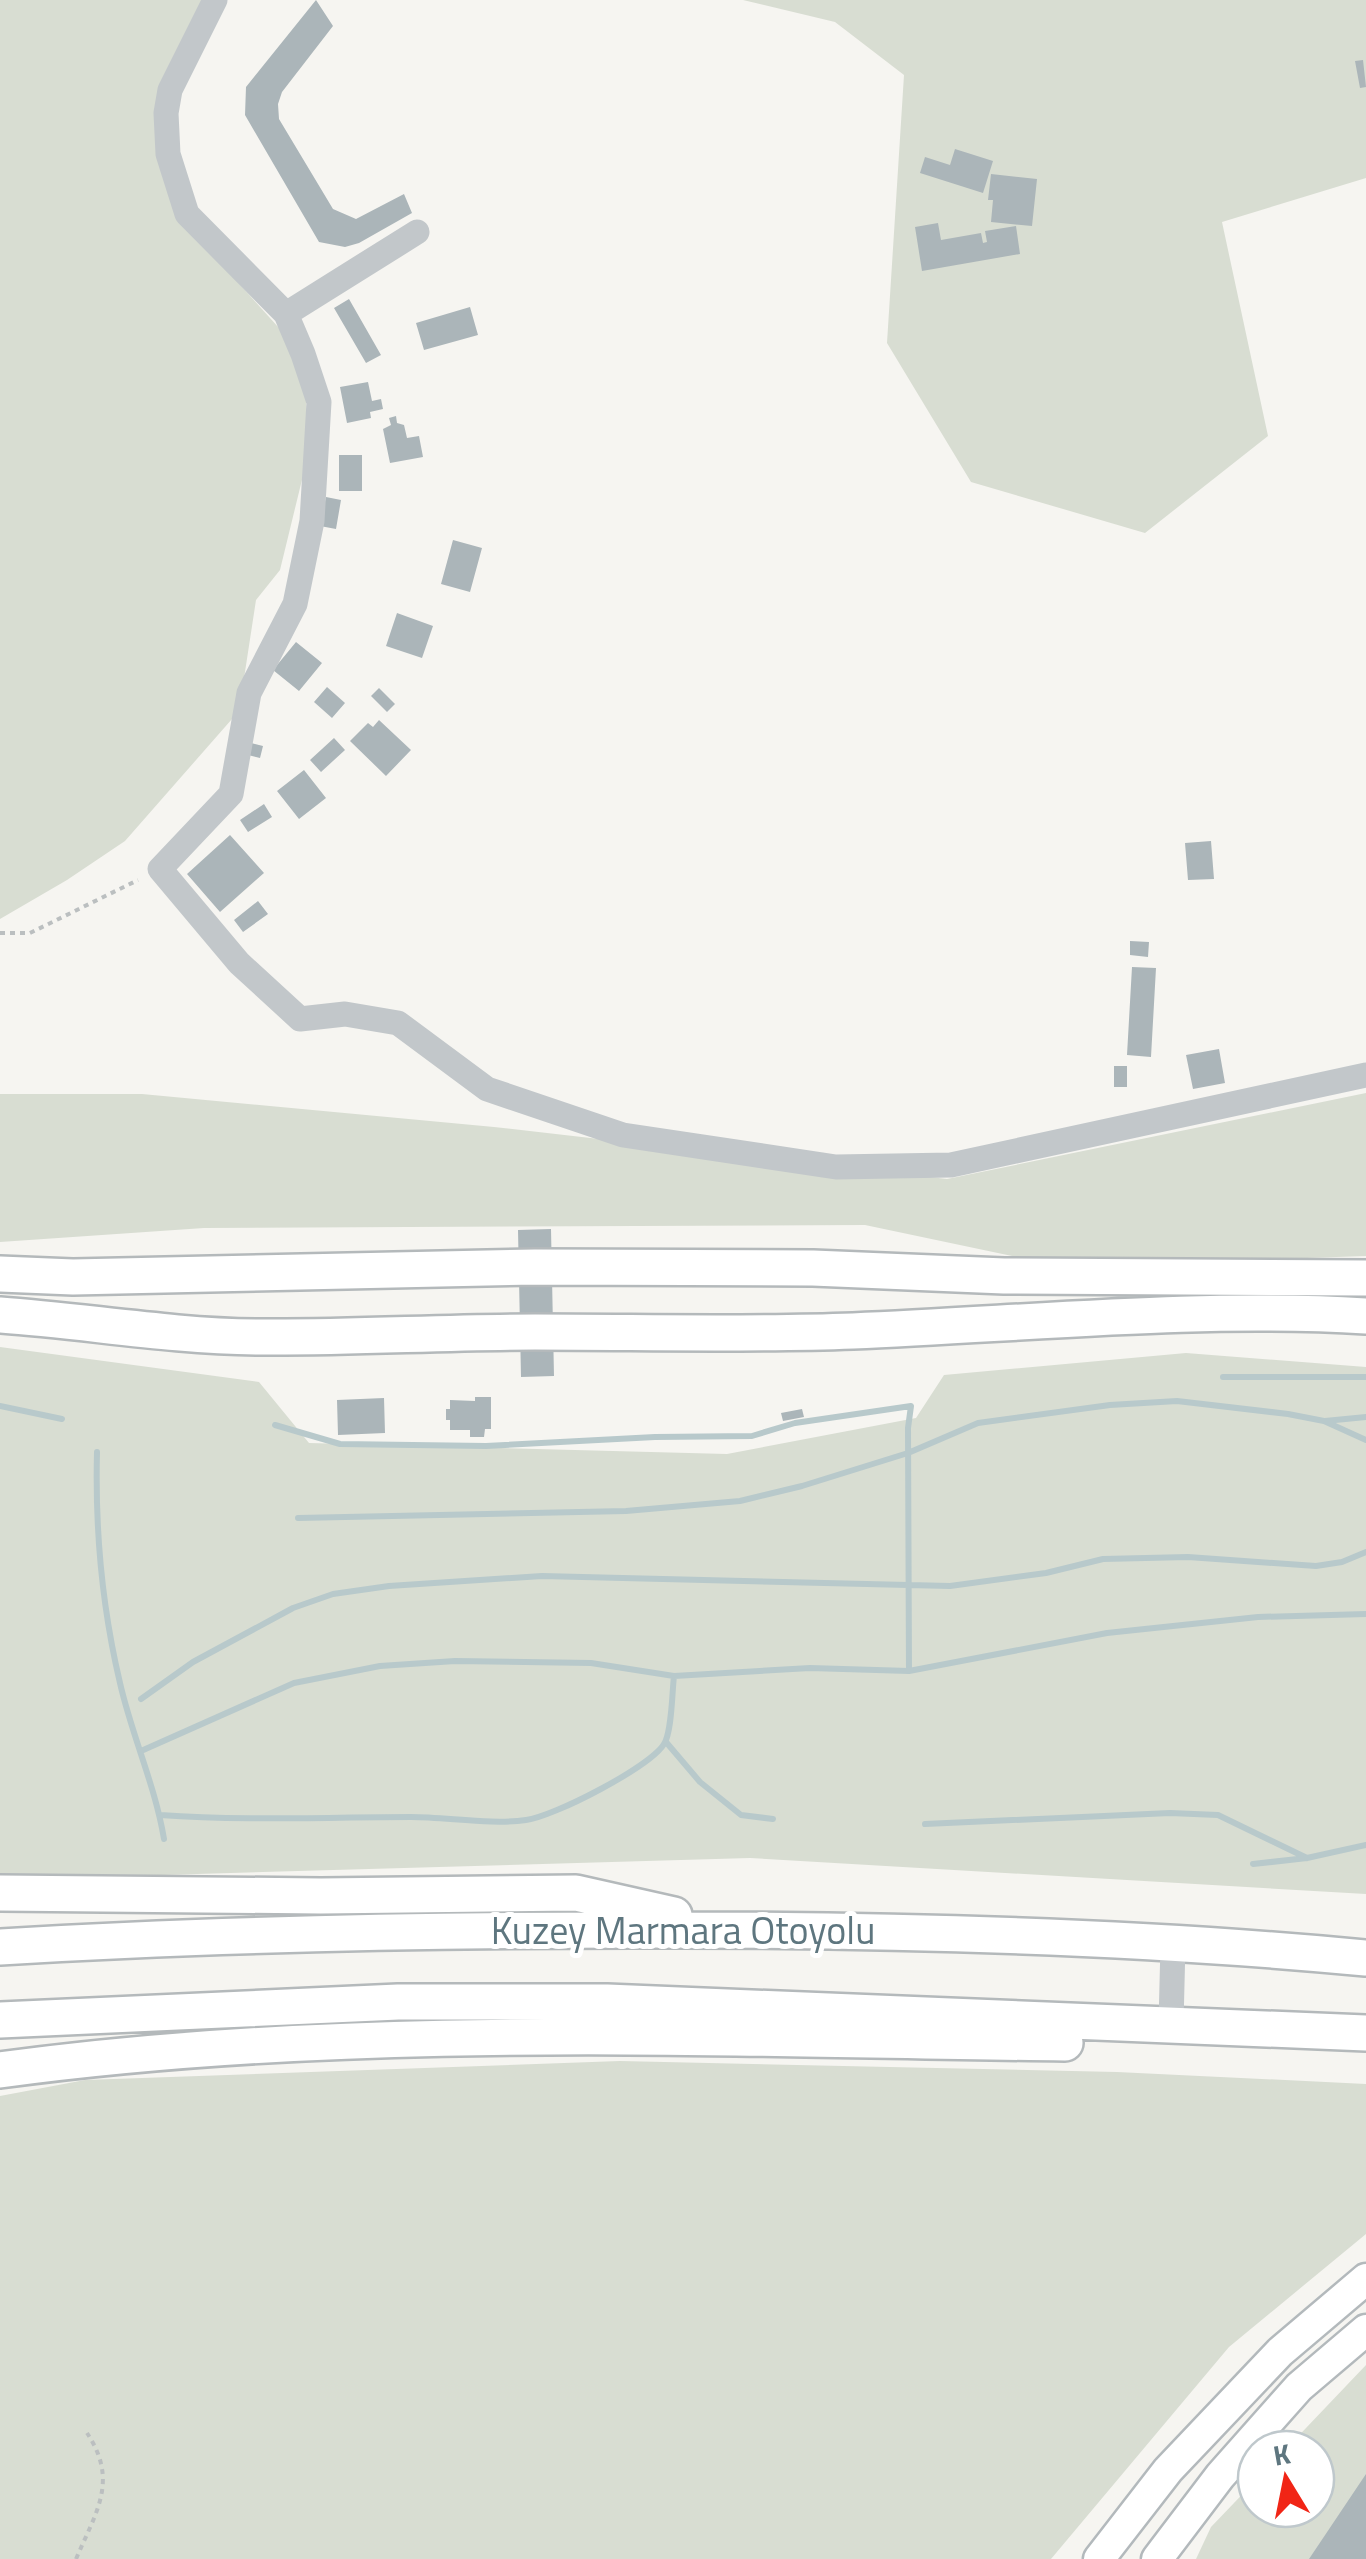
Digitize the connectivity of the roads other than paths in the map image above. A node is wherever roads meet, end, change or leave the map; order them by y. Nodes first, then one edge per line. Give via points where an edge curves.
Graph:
1 (215, 0) edge
2 (417, 232) dead end
3 (286, 314) junction
4 (1366, 1075) edge
5 (0, 1274) edge
6 (1366, 1280) edge
7 (0, 1315) edge
8 (1366, 1316) edge
9 (55, 1318) junction
10 (0, 1323) edge
11 (0, 1893) edge
12 (738, 1930) junction
13 (1172, 1944) junction
14 (0, 1947) edge
15 (1366, 1958) edge
16 (0, 2020) edge
17 (1171, 2024) junction
18 (1358, 2032) edge
19 (0, 2070) edge
20 (1366, 2279) edge
21 (1366, 2330) edge
22 (1099, 2559) edge
23 (1157, 2559) edge

1 - 3 street via 170,90 168,154 187,214
2 - 3 street
3 - 4 street via 320,402 312,521 295,604 249,693 231,794 160,869 239,963 300,1020 345,1014 398,1023 487,1090 623,1135 836,1167 950,1164
5 - 6 highway via 813,1268
7 - 9 highway
8 - 9 highway via 1054,1318 752,1334 255,1337
9 - 10 highway
11 - 12 highway via 576,1893
12 - 13 highway, Kuzey Marmara Otoyolu
12 - 14 highway, Kuzey Marmara Otoyolu via 312,1933
13 - 15 highway, Kuzey Marmara Otoyolu
13 - 17 street
16 - 17 highway, Kuzey Marmara Otoyolu via 380,2003 607,2002
17 - 18 highway, Kuzey Marmara Otoyolu
18 - 19 highway via 1081,2044 375,2041 120,2055
20 - 22 main road via 1280,2352 1168,2470
21 - 23 main road via 1299,2388

